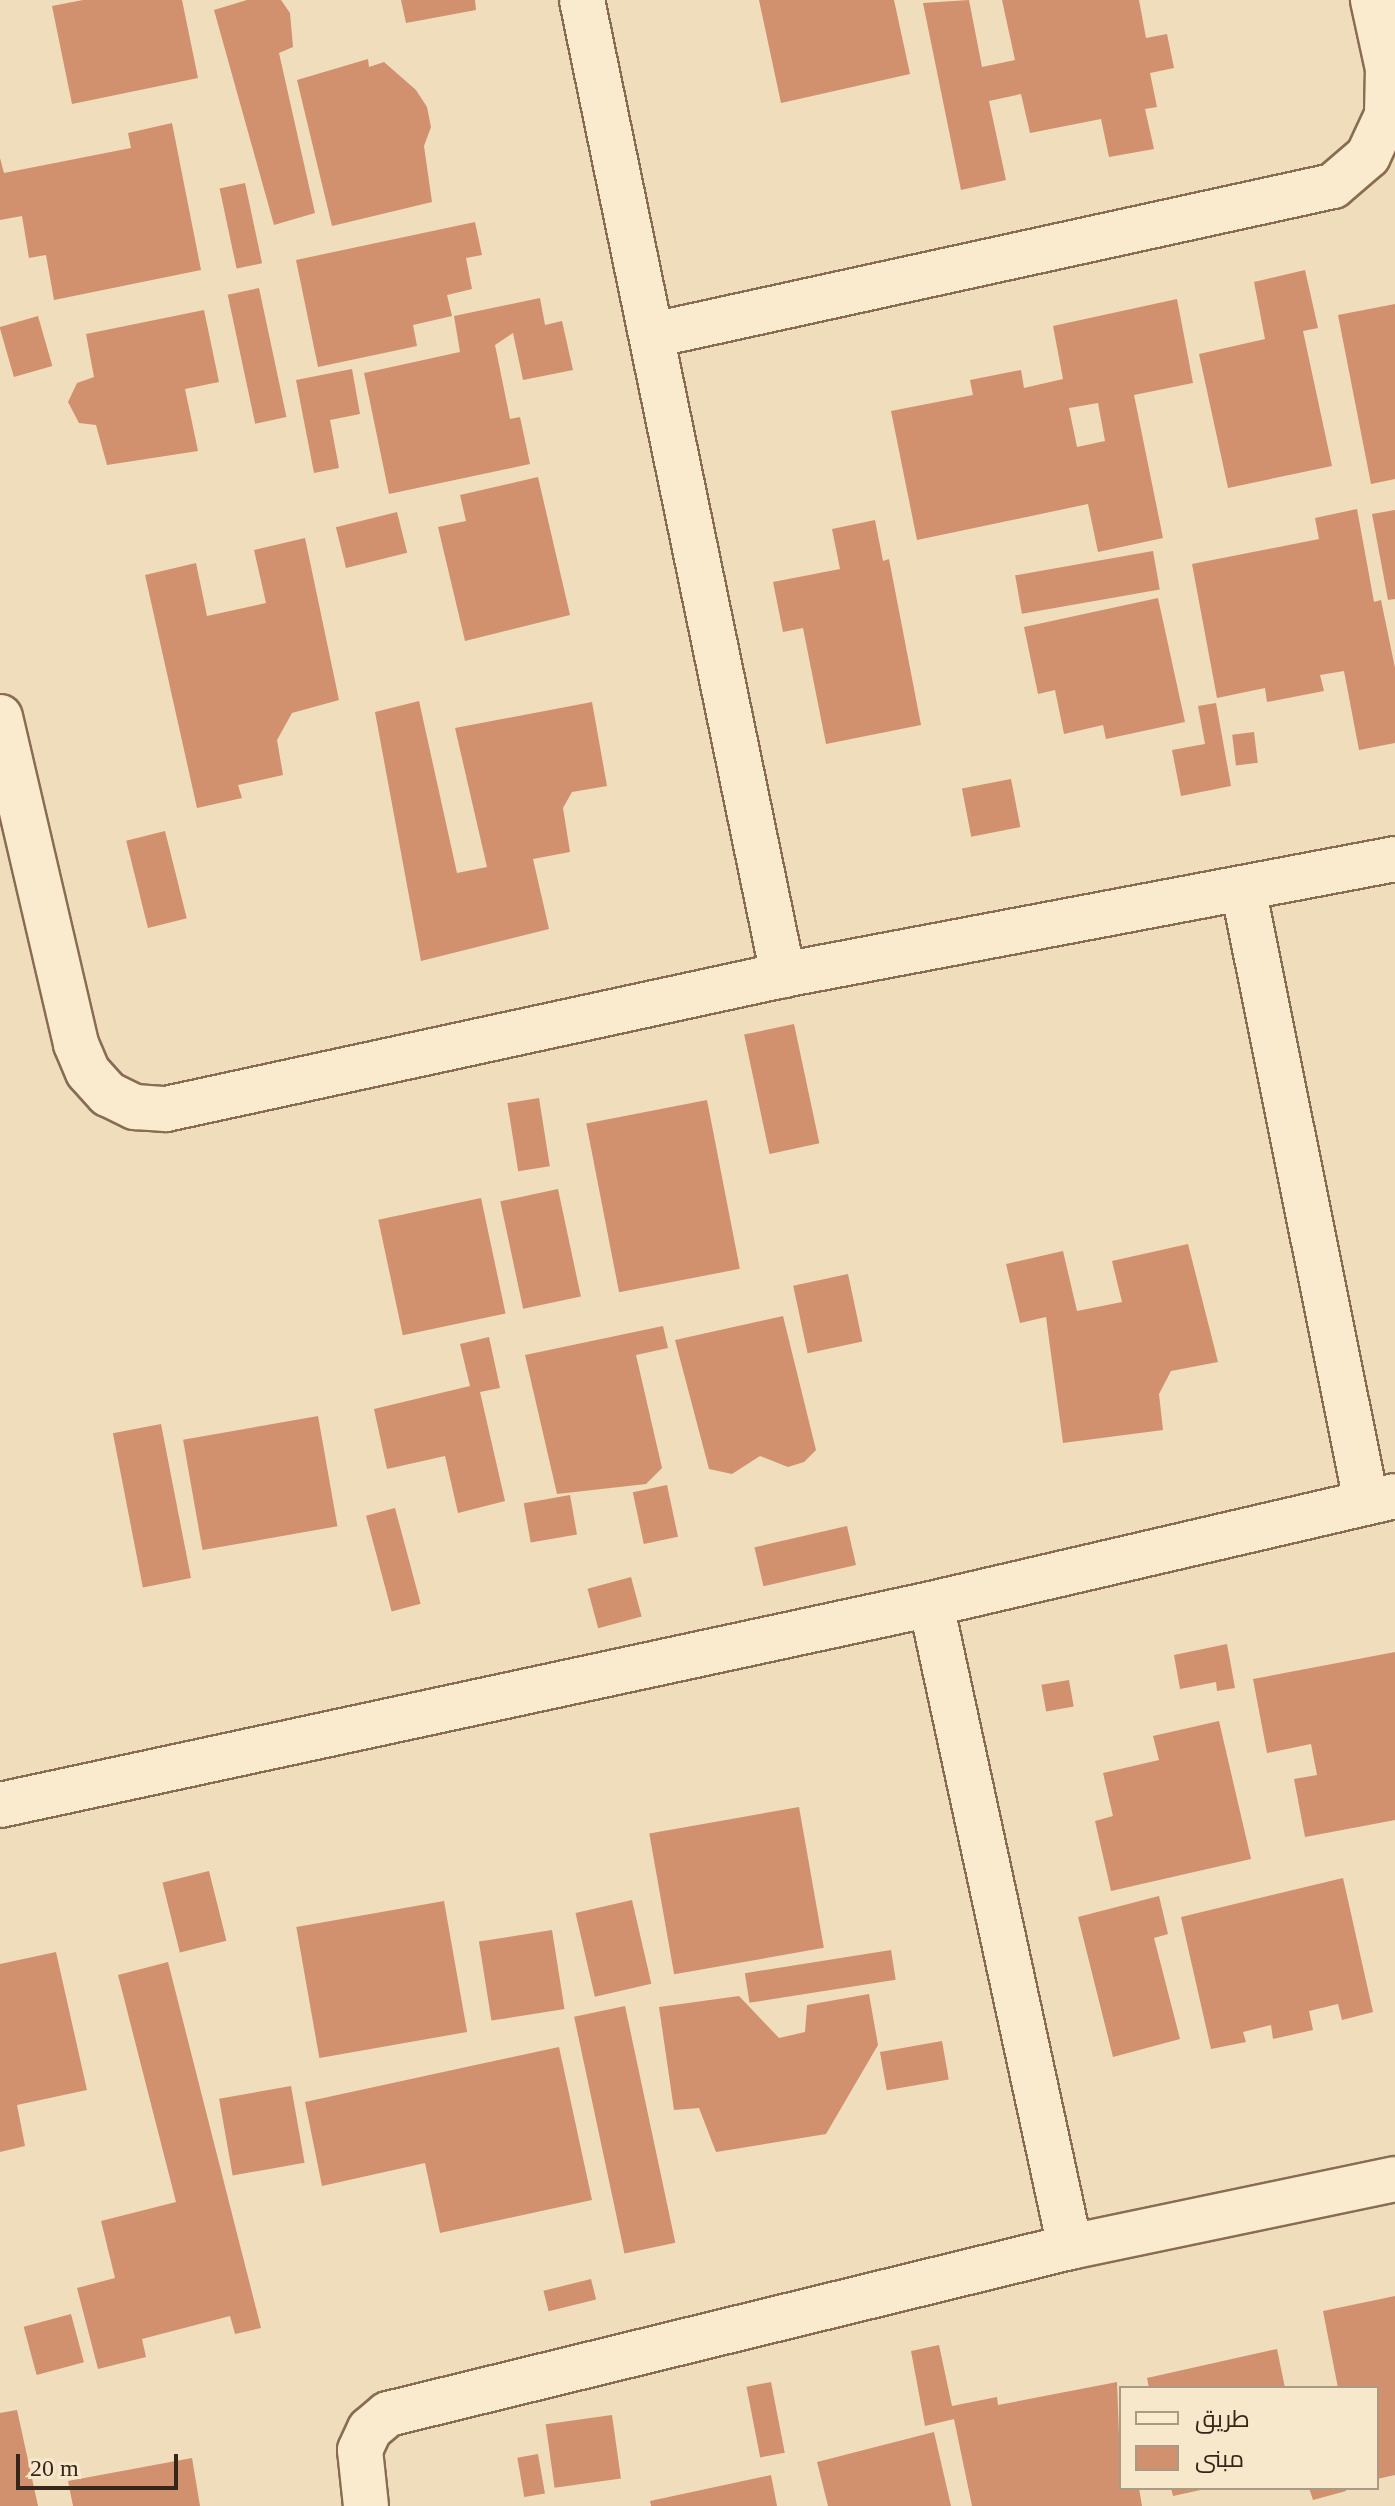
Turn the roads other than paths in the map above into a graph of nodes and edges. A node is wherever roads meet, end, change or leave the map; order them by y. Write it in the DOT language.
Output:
graph roads {
  1 [pos="582,0"];
  2 [pos="1373,0"];
  3 [pos="653,335"];
  4 [pos="0,717"];
  5 [pos="1395,859"];
  6 [pos="1243,888"];
  7 [pos="783,975"];
  8 [pos="1380,1498"];
  9 [pos="931,1604"];
  10 [pos="0,1805"];
  11 [pos="1395,2179"];
  12 [pos="1070,2247"];
  13 [pos="366,2506"];
  1 -- 3 [label="street"];
  2 -- 3 [label="street"];
  3 -- 7 [label="street"];
  4 -- 7 [label="street"];
  5 -- 6 [label="street"];
  6 -- 7 [label="street"];
  6 -- 8 [label="street"];
  8 -- 9 [label="street"];
  9 -- 10 [label="street"];
  9 -- 12 [label="street"];
  11 -- 12 [label="street"];
  12 -- 13 [label="street"];
}
